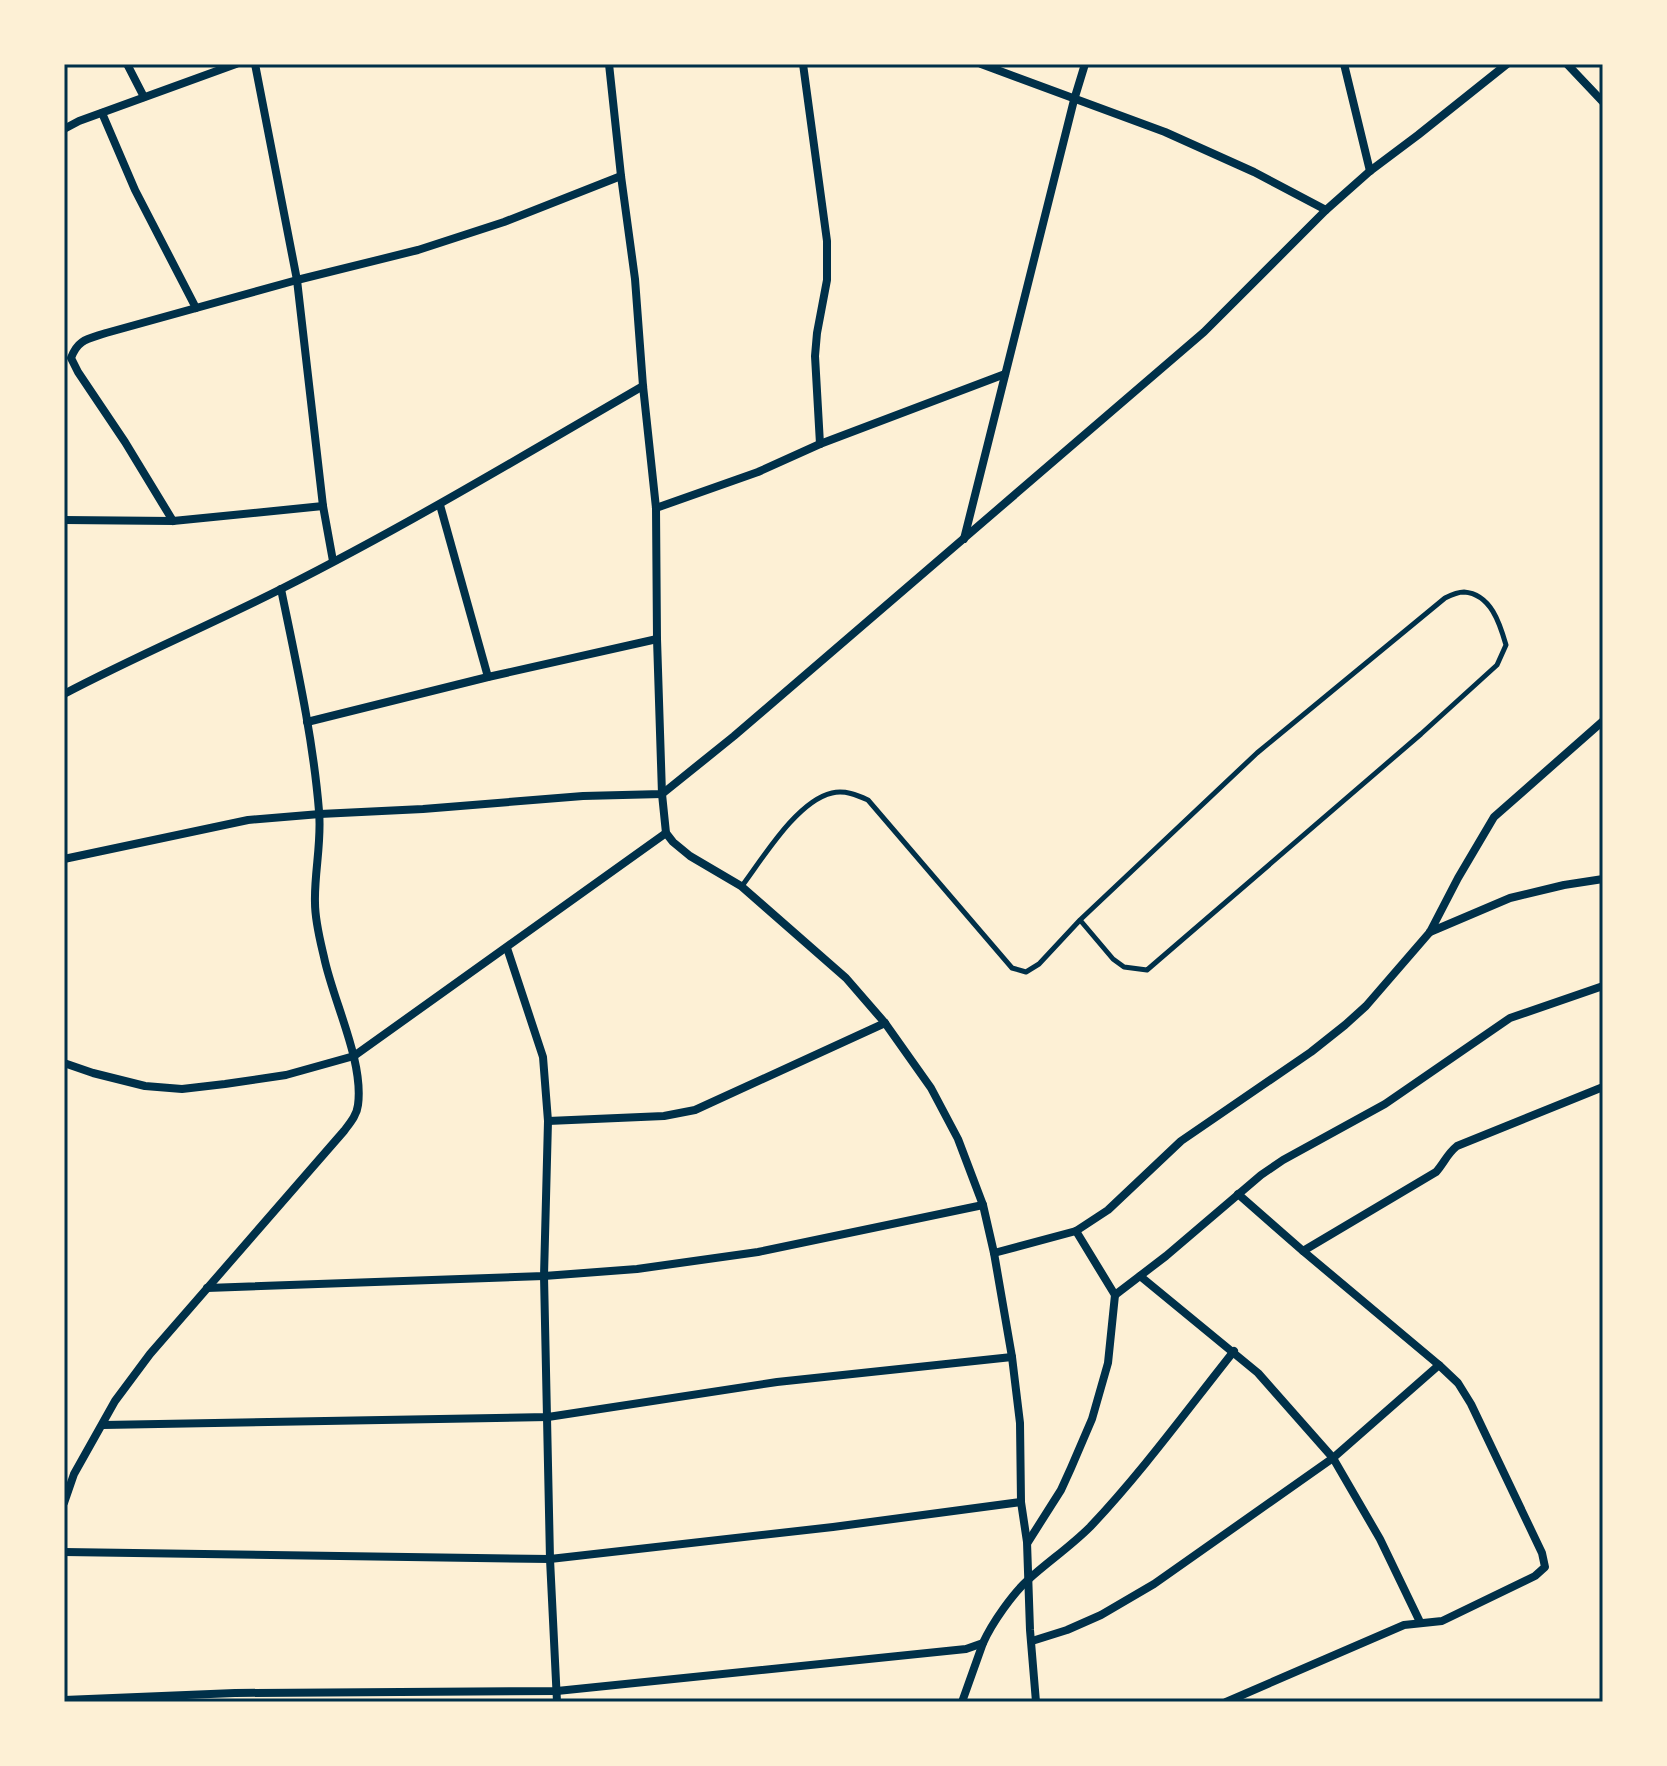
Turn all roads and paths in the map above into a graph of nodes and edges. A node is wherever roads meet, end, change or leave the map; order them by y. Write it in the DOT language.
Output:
graph roads {
  1 [pos="127,64"];
  2 [pos="236,64"];
  3 [pos="255,64"];
  4 [pos="609,64"];
  5 [pos="803,64"];
  6 [pos="981,64"];
  7 [pos="1085,64"];
  8 [pos="1344,64"];
  9 [pos="1507,64"];
  10 [pos="1567,64"];
  11 [pos="144,97"];
  12 [pos="1074,100"];
  13 [pos="1603,102"];
  14 [pos="102,113"];
  15 [pos="64,129"];
  16 [pos="1370,171"];
  17 [pos="621,176"];
  18 [pos="1326,210"];
  19 [pos="297,280"];
  20 [pos="196,308"];
  21 [pos="1005,374"];
  22 [pos="643,386"];
  23 [pos="820,444"];
  24 [pos="440,505"];
  25 [pos="323,506"];
  26 [pos="656,508"];
  27 [pos="64,520"];
  28 [pos="173,521"];
  29 [pos="964,540"];
  30 [pos="333,561"];
  31 [pos="281,589"];
  32 [pos="657,639"];
  33 [pos="488,677"];
  34 [pos="64,694"];
  35 [pos="1603,721"];
  36 [pos="307,722"];
  37 [pos="662,794"];
  38 [pos="320,814"];
  39 [pos="666,833"];
  40 [pos="64,859"];
  41 [pos="1603,879"];
  42 [pos="741,886"];
  43 [pos="1080,920"];
  44 [pos="1430,932"];
  45 [pos="507,948"];
  46 [pos="1603,986"];
  47 [pos="885,1023"];
  48 [pos="354,1056"];
  49 [pos="64,1063"];
  50 [pos="1603,1087"];
  51 [pos="548,1121"];
  52 [pos="1238,1194"];
  53 [pos="983,1205"];
  54 [pos="1076,1231"];
  55 [pos="1303,1251"];
  56 [pos="994,1253"];
  57 [pos="544,1276"];
  58 [pos="1140,1276"];
  59 [pos="207,1288"];
  60 [pos="1115,1295"];
  61 [pos="1234,1351"];
  62 [pos="1012,1357"];
  63 [pos="1439,1365"];
  64 [pos="548,1417"];
  65 [pos="103,1425"];
  66 [pos="1333,1458"];
  67 [pos="1021,1502"];
  68 [pos="64,1503"];
  69 [pos="1027,1542"];
  70 [pos="64,1552"];
  71 [pos="550,1559"];
  72 [pos="1028,1580"];
  73 [pos="1420,1622"];
  74 [pos="1032,1641"];
  75 [pos="983,1643"];
  76 [pos="557,1691"];
  77 [pos="64,1700"];
  78 [pos="557,1702"];
  79 [pos="962,1702"];
  80 [pos="1036,1702"];
  81 [pos="1226,1702"];
  1 -- 11 [label="street"];
  2 -- 11 [label="street"];
  3 -- 19 [label="street"];
  4 -- 17 [label="street"];
  5 -- 23 [label="street"];
  6 -- 12 [label="street"];
  7 -- 12 [label="street"];
  8 -- 16 [label="street"];
  9 -- 16 [label="street"];
  10 -- 13 [label="street"];
  11 -- 14 [label="street"];
  12 -- 18 [label="street"];
  12 -- 21 [label="street"];
  14 -- 15 [label="street"];
  14 -- 20 [label="street"];
  16 -- 18 [label="street"];
  17 -- 19 [label="street"];
  17 -- 22 [label="street"];
  18 -- 29 [label="street"];
  19 -- 20 [label="street"];
  19 -- 25 [label="street"];
  20 -- 28 [label="street"];
  21 -- 23 [label="street"];
  21 -- 29 [label="street"];
  22 -- 24 [label="street"];
  22 -- 26 [label="street"];
  23 -- 26 [label="street"];
  24 -- 30 [label="street"];
  24 -- 33 [label="street"];
  25 -- 28 [label="street"];
  25 -- 30 [label="street"];
  26 -- 32 [label="street"];
  27 -- 28 [label="street"];
  29 -- 37 [label="street"];
  30 -- 31 [label="street"];
  31 -- 34 [label="street"];
  31 -- 36 [label="street"];
  32 -- 33 [label="street"];
  32 -- 37 [label="street"];
  33 -- 36 [label="street"];
  35 -- 44 [label="street"];
  36 -- 38 [label="street"];
  37 -- 38 [label="street"];
  37 -- 39 [label="street"];
  38 -- 40 [label="street"];
  38 -- 48 [label="street"];
  39 -- 42 [label="street"];
  39 -- 45 [label="street"];
  41 -- 44 [label="street"];
  42 -- 43 [label="lane"];
  42 -- 47 [label="street"];
  43 -- 43 [label="lane"];
  44 -- 54 [label="street"];
  45 -- 48 [label="street"];
  45 -- 51 [label="street"];
  46 -- 52 [label="street"];
  47 -- 51 [label="street"];
  47 -- 53 [label="street"];
  48 -- 49 [label="street"];
  48 -- 59 [label="street"];
  50 -- 55 [label="street"];
  51 -- 57 [label="street"];
  52 -- 55 [label="street"];
  52 -- 58 [label="street"];
  53 -- 56 [label="street"];
  53 -- 57 [label="street"];
  54 -- 56 [label="street"];
  54 -- 60 [label="street"];
  55 -- 63 [label="street"];
  56 -- 62 [label="street"];
  57 -- 59 [label="street"];
  57 -- 64 [label="street"];
  58 -- 60 [label="street"];
  58 -- 61 [label="street"];
  59 -- 65 [label="street"];
  60 -- 69 [label="street"];
  61 -- 66 [label="street"];
  61 -- 72 [label="street"];
  62 -- 64 [label="street"];
  62 -- 67 [label="street"];
  63 -- 66 [label="street"];
  63 -- 73 [label="street"];
  64 -- 65 [label="street"];
  64 -- 71 [label="street"];
  65 -- 68 [label="street"];
  66 -- 73 [label="street"];
  66 -- 74 [label="street"];
  67 -- 69 [label="street"];
  67 -- 71 [label="street"];
  69 -- 72 [label="street"];
  70 -- 71 [label="street"];
  71 -- 76 [label="street"];
  72 -- 74 [label="street"];
  72 -- 75 [label="street"];
  73 -- 81 [label="street"];
  74 -- 80 [label="street"];
  75 -- 76 [label="street"];
  75 -- 79 [label="street"];
  76 -- 77 [label="street"];
  76 -- 78 [label="street"];
}
